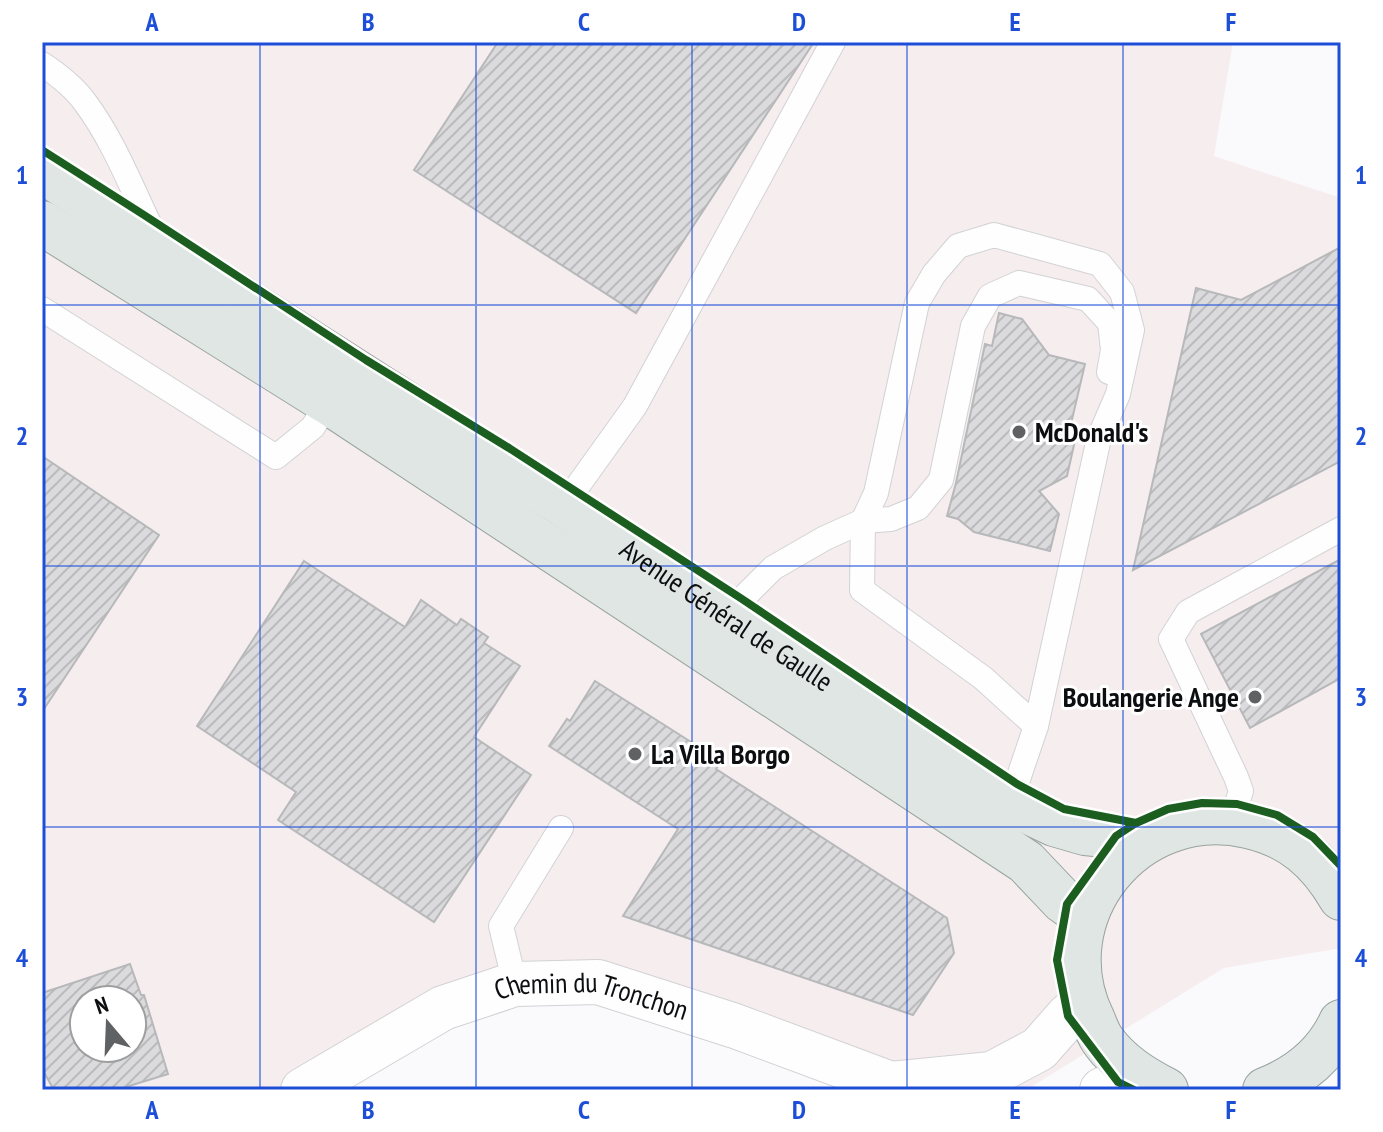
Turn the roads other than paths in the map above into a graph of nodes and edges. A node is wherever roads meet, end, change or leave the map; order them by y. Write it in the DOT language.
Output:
graph roads {
  1 [pos="833,42"];
  2 [pos="42,64"];
  3 [pos="42,171"];
  4 [pos="42,223"];
  5 [pos="158,244"];
  6 [pos="42,309"];
  7 [pos="328,402"];
  8 [pos="1099,438"];
  9 [pos="564,505"];
  10 [pos="863,521"];
  11 [pos="1341,529"];
  12 [pos="728,617"];
  13 [pos="1036,726"];
  14 [pos="1010,803"];
  15 [pos="1231,822"];
  16 [pos="561,828"];
  17 [pos="1140,844"];
  18 [pos="1341,898"];
  19 [pos="1085,917"];
  20 [pos="515,984"];
  21 [pos="1084,1002"];
  22 [pos="1341,1022"];
  23 [pos="1135,1085"];
  24 [pos="896,1087"];
  25 [pos="1293,1087"];
  26 [pos="303,1090"];
  1 -- 9 [label="lane"];
  2 -- 5 [label="lane"];
  3 -- 5 [label="main road, Avenue Général de Gaulle"];
  4 -- 7 [label="main road, Avenue Général de Gaulle"];
  5 -- 9 [label="main road, Avenue Général de Gaulle"];
  6 -- 7 [label="lane"];
  7 -- 19 [label="main road, Avenue Général de Gaulle"];
  8 -- 10 [label="lane"];
  8 -- 10 [label="lane"];
  8 -- 13 [label="lane"];
  9 -- 12 [label="main road, Avenue Général de Gaulle"];
  10 -- 12 [label="lane"];
  10 -- 13 [label="lane"];
  11 -- 15 [label="lane"];
  12 -- 14 [label="main road, Avenue Général de Gaulle"];
  13 -- 14 [label="lane"];
  14 -- 17 [label="main road, Avenue Général de Gaulle"];
  15 -- 17 [label="main road"];
  15 -- 18 [label="main road"];
  16 -- 20 [label="lane"];
  17 -- 19 [label="main road"];
  19 -- 21 [label="main road"];
  20 -- 24 [label="street, Chemin du Tronchon"];
  20 -- 26 [label="street, Chemin du Tronchon"];
  21 -- 23 [label="main road"];
  21 -- 24 [label="street, Chemin du Tronchon"];
  22 -- 25 [label="main road"];
}
